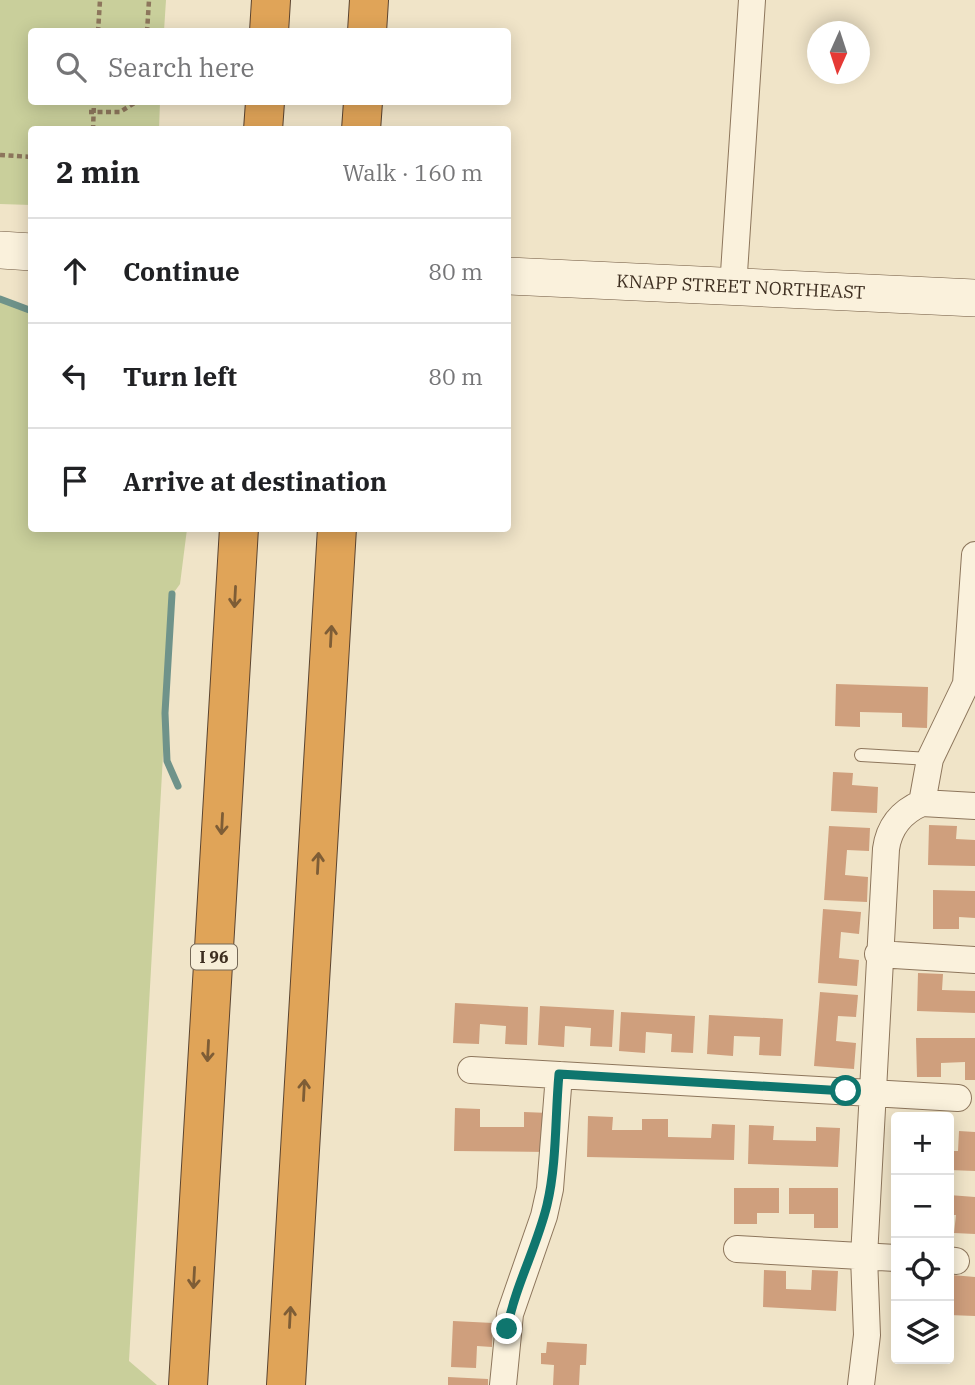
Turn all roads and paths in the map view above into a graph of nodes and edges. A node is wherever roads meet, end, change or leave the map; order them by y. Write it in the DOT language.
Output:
graph roads {
  1 [pos="100,0"];
  2 [pos="149,0"];
  3 [pos="271,0"];
  4 [pos="369,0"];
  5 [pos="752,0"];
  6 [pos="98,28"];
  7 [pos="147,28"];
  8 [pos="269,28"];
  9 [pos="367,28"];
  10 [pos="93,105"];
  11 [pos="131,105"];
  12 [pos="265,105"];
  13 [pos="363,105"];
  14 [pos="92,112"];
  15 [pos="93,126"];
  16 [pos="263,126"];
  17 [pos="361,126"];
  18 [pos="0,155"];
  19 [pos="28,157"];
  20 [pos="0,250"];
  21 [pos="28,252"];
  22 [pos="511,276"];
  23 [pos="733,288"];
  24 [pos="975,298"];
  25 [pos="239,532"];
  26 [pos="338,532"];
  27 [pos="975,555"];
  28 [pos="861,755"];
  29 [pos="930,760"];
  30 [pos="922,803"];
  31 [pos="975,806"];
  32 [pos="878,954"];
  33 [pos="975,960"];
  34 [pos="471,1070"];
  35 [pos="559,1074"];
  36 [pos="872,1093"];
  37 [pos="958,1098"];
  38 [pos="737,1249"];
  39 [pos="864,1257"];
  40 [pos="891,1258"];
  41 [pos="188,1385"];
  42 [pos="286,1385"];
  43 [pos="503,1385"];
  44 [pos="861,1385"];
  1 -- 6 [label="path"];
  2 -- 7 [label="path"];
  3 -- 8 [label="highway"];
  4 -- 9 [label="highway"];
  5 -- 23 [label="street"];
  10 -- 14 [label="path"];
  11 -- 14 [label="path"];
  12 -- 16 [label="highway"];
  13 -- 17 [label="highway"];
  14 -- 15 [label="path"];
  18 -- 19 [label="path"];
  20 -- 21 [label="main road"];
  22 -- 23 [label="main road, KNAPP STREET NORTHEAST"];
  23 -- 24 [label="main road, KNAPP STREET NORTHEAST"];
  25 -- 41 [label="highway, I 96, one-way"];
  42 -- 26 [label="highway, one-way"];
  27 -- 29 [label="street"];
  28 -- 29 [label="lane"];
  29 -- 30 [label="street"];
  30 -- 31 [label="street"];
  30 -- 32 [label="street"];
  32 -- 33 [label="street"];
  32 -- 36 [label="street"];
  34 -- 35 [label="street"];
  35 -- 36 [label="street"];
  35 -- 43 [label="street"];
  36 -- 37 [label="street"];
  36 -- 39 [label="street"];
  38 -- 39 [label="street"];
  39 -- 40 [label="street"];
  39 -- 44 [label="street"];
}
